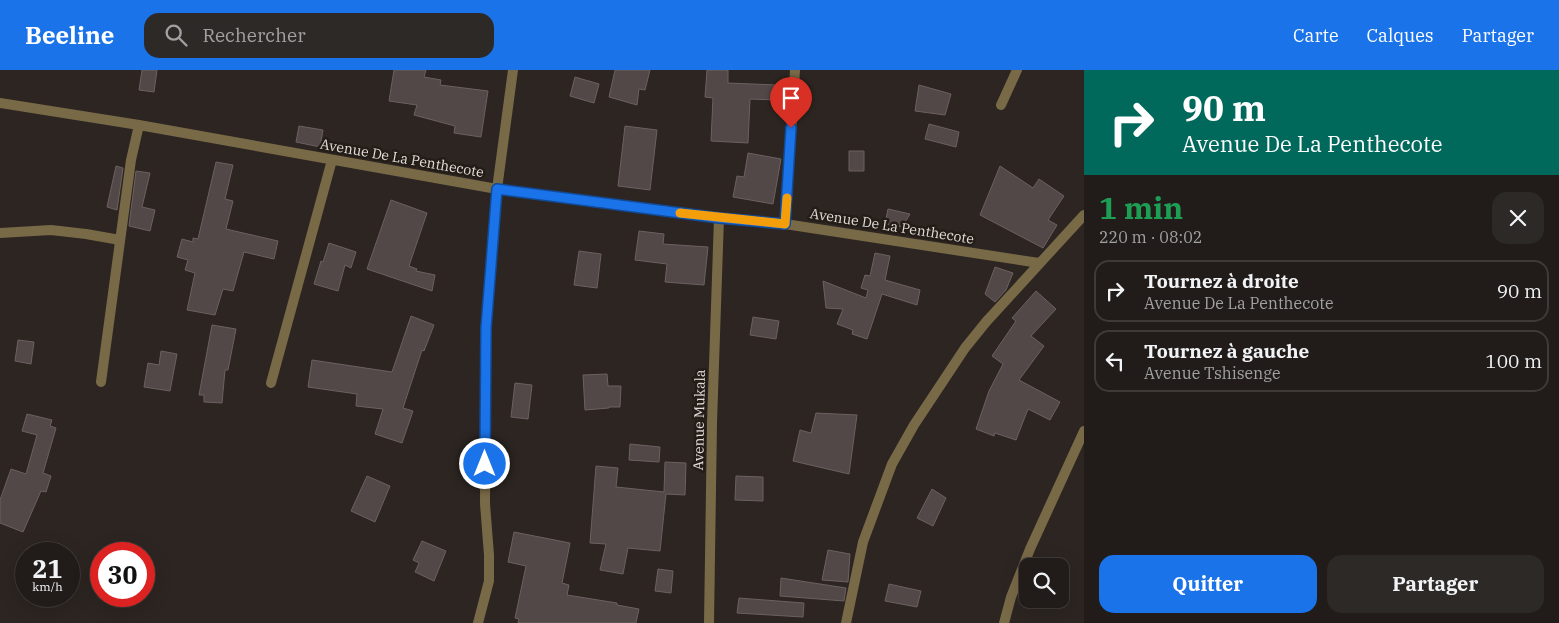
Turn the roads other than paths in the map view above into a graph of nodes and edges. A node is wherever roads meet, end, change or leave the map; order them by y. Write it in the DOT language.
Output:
graph roads {
  1 [pos="514,70"];
  2 [pos="795,70"];
  3 [pos="1017,70"];
  4 [pos="0,103"];
  5 [pos="1001,105"];
  6 [pos="139,125"];
  7 [pos="332,160"];
  8 [pos="497,189"];
  9 [pos="1084,215"];
  10 [pos="719,218"];
  11 [pos="785,224"];
  12 [pos="0,234"];
  13 [pos="120,240"];
  14 [pos="1038,263"];
  15 [pos="101,382"];
  16 [pos="271,383"];
  17 [pos="1084,431"];
  18 [pos="478,623"];
  19 [pos="709,623"];
  20 [pos="846,623"];
  21 [pos="1004,623"];
  1 -- 8 [label="street"];
  2 -- 11 [label="street"];
  3 -- 5 [label="street"];
  4 -- 6 [label="street, Avenue De La Penthecote"];
  6 -- 7 [label="street, Avenue De La Penthecote"];
  6 -- 13 [label="street"];
  7 -- 8 [label="street, Avenue De La Penthecote"];
  7 -- 16 [label="street"];
  8 -- 10 [label="street, Avenue De La Penthecote"];
  8 -- 18 [label="street"];
  9 -- 14 [label="street"];
  10 -- 11 [label="street, Avenue De La Penthecote"];
  10 -- 19 [label="street, Avenue Mukala"];
  11 -- 14 [label="street, Avenue De La Penthecote"];
  12 -- 13 [label="street"];
  13 -- 15 [label="street"];
  14 -- 20 [label="street"];
  17 -- 21 [label="street"];
}
